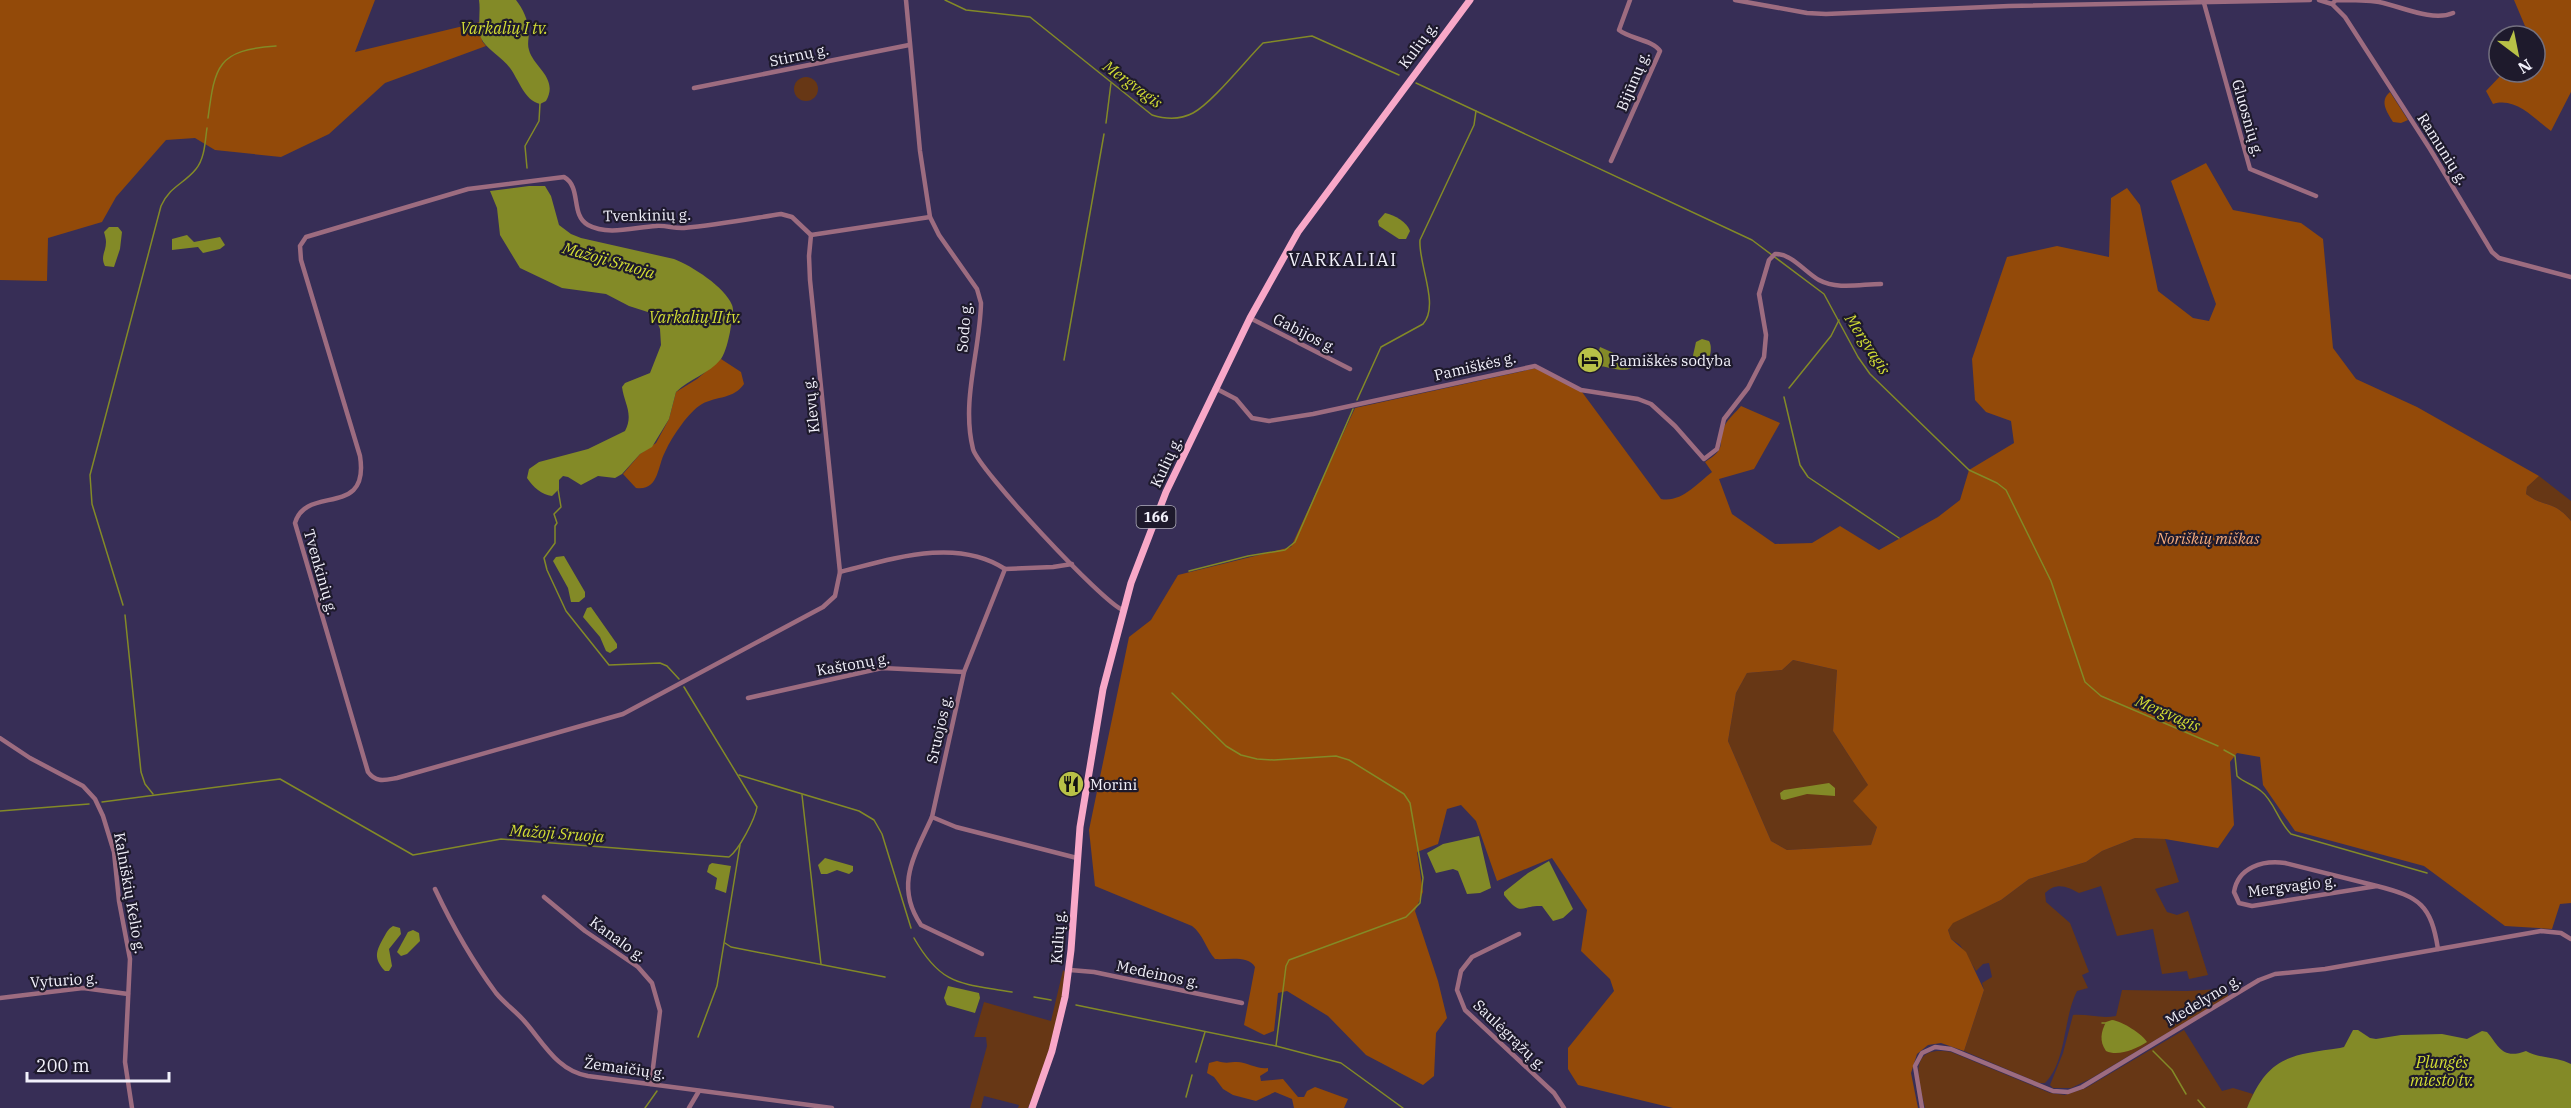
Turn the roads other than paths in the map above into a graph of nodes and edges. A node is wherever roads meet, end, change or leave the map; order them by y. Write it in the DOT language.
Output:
graph roads {
  1 [pos="906,0"];
  2 [pos="1470,0"];
  3 [pos="1629,0"];
  4 [pos="1736,0"];
  5 [pos="2310,0"];
  6 [pos="2319,0"];
  7 [pos="2271,1"];
  8 [pos="2204,3"];
  9 [pos="2332,4"];
  10 [pos="2453,13"];
  11 [pos="909,45"];
  12 [pos="694,88"];
  13 [pos="1611,161"];
  14 [pos="2316,196"];
  15 [pos="930,217"];
  16 [pos="811,235"];
  17 [pos="2571,277"];
  18 [pos="1881,284"];
  19 [pos="1250,318"];
  20 [pos="1350,369"];
  21 [pos="1215,388"];
  22 [pos="1072,564"];
  23 [pos="1005,569"];
  24 [pos="840,572"];
  25 [pos="1123,610"];
  26 [pos="964,672"];
  27 [pos="748,698"];
  28 [pos="0,738"];
  29 [pos="932,817"];
  30 [pos="1077,858"];
  31 [pos="2377,886"];
  32 [pos="435,890"];
  33 [pos="544,897"];
  34 [pos="1519,934"];
  35 [pos="2571,939"];
  36 [pos="2438,949"];
  37 [pos="982,954"];
  38 [pos="1070,970"];
  39 [pos="128,994"];
  40 [pos="0,998"];
  41 [pos="1242,1003"];
  42 [pos="651,1084"];
  43 [pos="699,1091"];
  44 [pos="132,1108"];
  45 [pos="689,1108"];
  46 [pos="832,1108"];
  47 [pos="1032,1108"];
  48 [pos="1564,1108"];
  49 [pos="1922,1108"];
  1 -- 11 [label="street, Sodo g."];
  2 -- 19 [label="main road, Kulių g. / 166"];
  3 -- 13 [label="street, Bijūnų g."];
  4 -- 8 [label="street"];
  5 -- 7 [label="street"];
  6 -- 9 [label="street"];
  7 -- 8 [label="street"];
  8 -- 14 [label="street, Gluosnių g."];
  9 -- 10 [label="street"];
  9 -- 17 [label="street, Ramunių g."];
  11 -- 12 [label="street, Stirnų g."];
  11 -- 15 [label="street, Sodo g."];
  15 -- 16 [label="street"];
  15 -- 22 [label="street, Sodo g."];
  16 -- 24 [label="street, Klevų g."];
  16 -- 24 [label="street, Tvenkinių g."];
  18 -- 21 [label="street, Pamiškės g."];
  19 -- 20 [label="street, Gabijos g."];
  19 -- 21 [label="main road, Kulių g. / 166"];
  21 -- 25 [label="main road, Kulių g. / 166"];
  22 -- 23 [label="street"];
  22 -- 25 [label="street, Sodo g."];
  23 -- 24 [label="street"];
  23 -- 26 [label="street, Sruojos g."];
  25 -- 30 [label="main road, Kulių g. / 166"];
  26 -- 27 [label="street, Kaštonų g."];
  26 -- 29 [label="street, Sruojos g."];
  28 -- 39 [label="street, Kalniškių Kelio g."];
  29 -- 30 [label="street"];
  29 -- 37 [label="street, Sruojos g."];
  30 -- 38 [label="main road, Kulių g. / 166"];
  31 -- 31 [label="street, Mergvagio g."];
  31 -- 36 [label="street, Mergvagio g."];
  32 -- 42 [label="street, Žemaičių g."];
  33 -- 42 [label="street, Kanalo g."];
  34 -- 48 [label="street, Saulėgrąžų g."];
  35 -- 36 [label="street, Medelyno g."];
  36 -- 49 [label="street, Medelyno g."];
  38 -- 41 [label="street, Medeinos g."];
  38 -- 47 [label="main road, Kulių g. / 166"];
  39 -- 40 [label="street, Vyturio g."];
  39 -- 44 [label="street, Kalniškių Kelio g."];
  42 -- 43 [label="street, Žemaičių g."];
  43 -- 45 [label="street"];
  43 -- 46 [label="street, Žemaičių g."];
}
